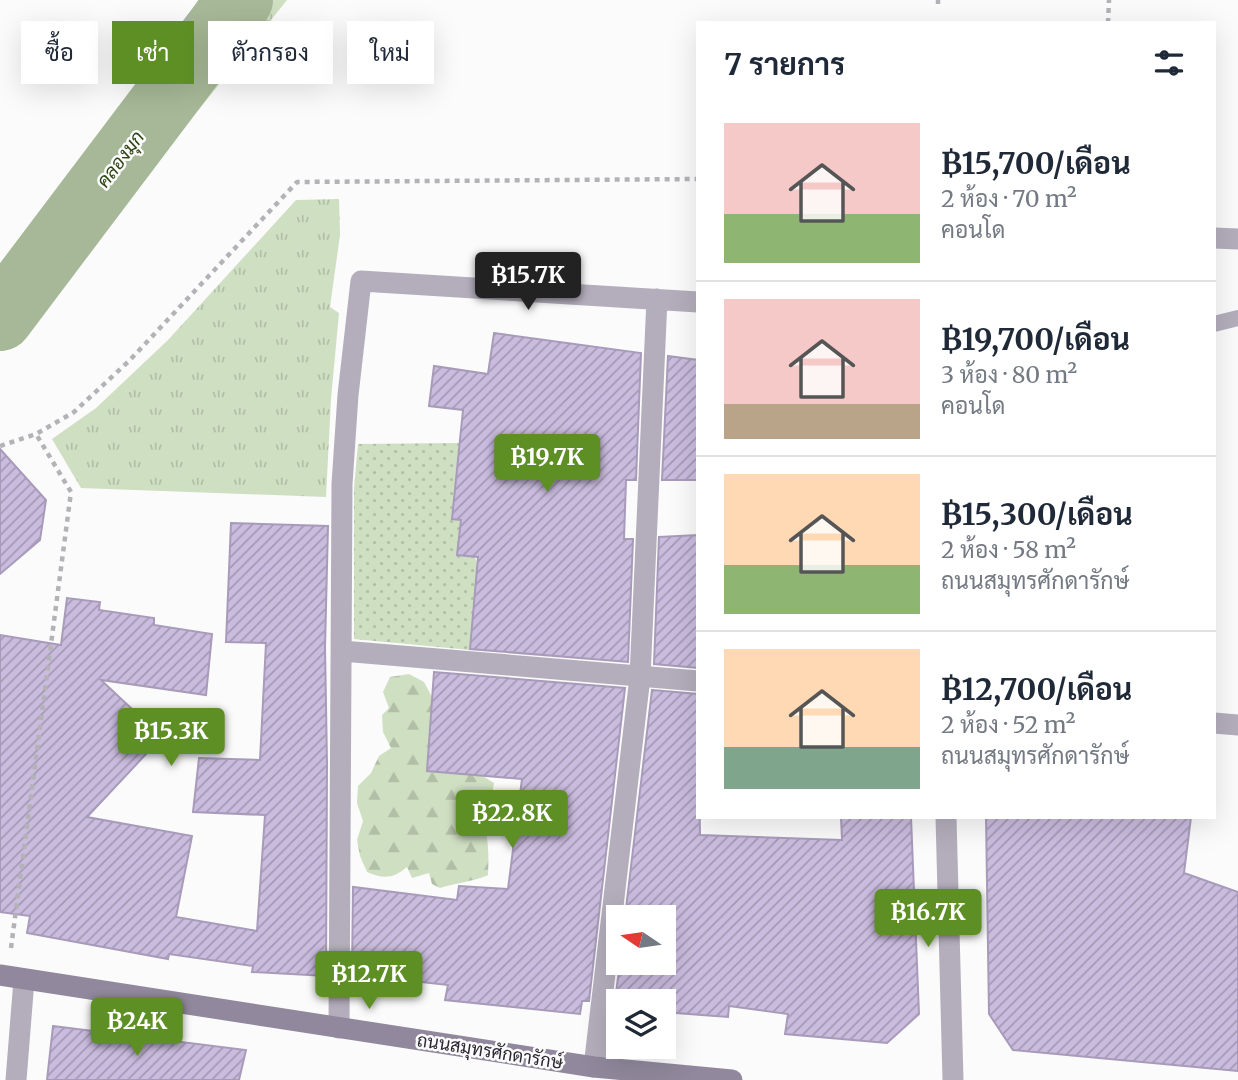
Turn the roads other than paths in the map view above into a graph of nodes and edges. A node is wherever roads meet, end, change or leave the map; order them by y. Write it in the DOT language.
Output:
graph roads {
  1 [pos="1216,238"];
  2 [pos="1238,239"];
  3 [pos="657,299"];
  4 [pos="696,302"];
  5 [pos="1238,318"];
  6 [pos="1216,324"];
  7 [pos="342,651"];
  8 [pos="640,677"];
  9 [pos="696,681"];
  10 [pos="1216,723"];
  11 [pos="1238,725"];
  12 [pos="946,819"];
  13 [pos="10,977"];
  14 [pos="340,1028"];
  15 [pos="594,1067"];
  16 [pos="16,1080"];
  17 [pos="732,1080"];
  18 [pos="953,1080"];
  1 -- 2 [label="street"];
  3 -- 4 [label="street"];
  3 -- 7 [label="street"];
  3 -- 8 [label="street"];
  5 -- 6 [label="lane"];
  7 -- 8 [label="street"];
  7 -- 14 [label="street"];
  8 -- 9 [label="street"];
  8 -- 15 [label="street"];
  10 -- 11 [label="street"];
  12 -- 18 [label="street"];
  13 -- 14 [label="street, ถนนสมุทรศักดารักษ์"];
  13 -- 16 [label="street"];
  14 -- 15 [label="street, ถนนสมุทรศักดารักษ์"];
  15 -- 17 [label="street, ถนนสมุทรศักดารักษ์"];
}
